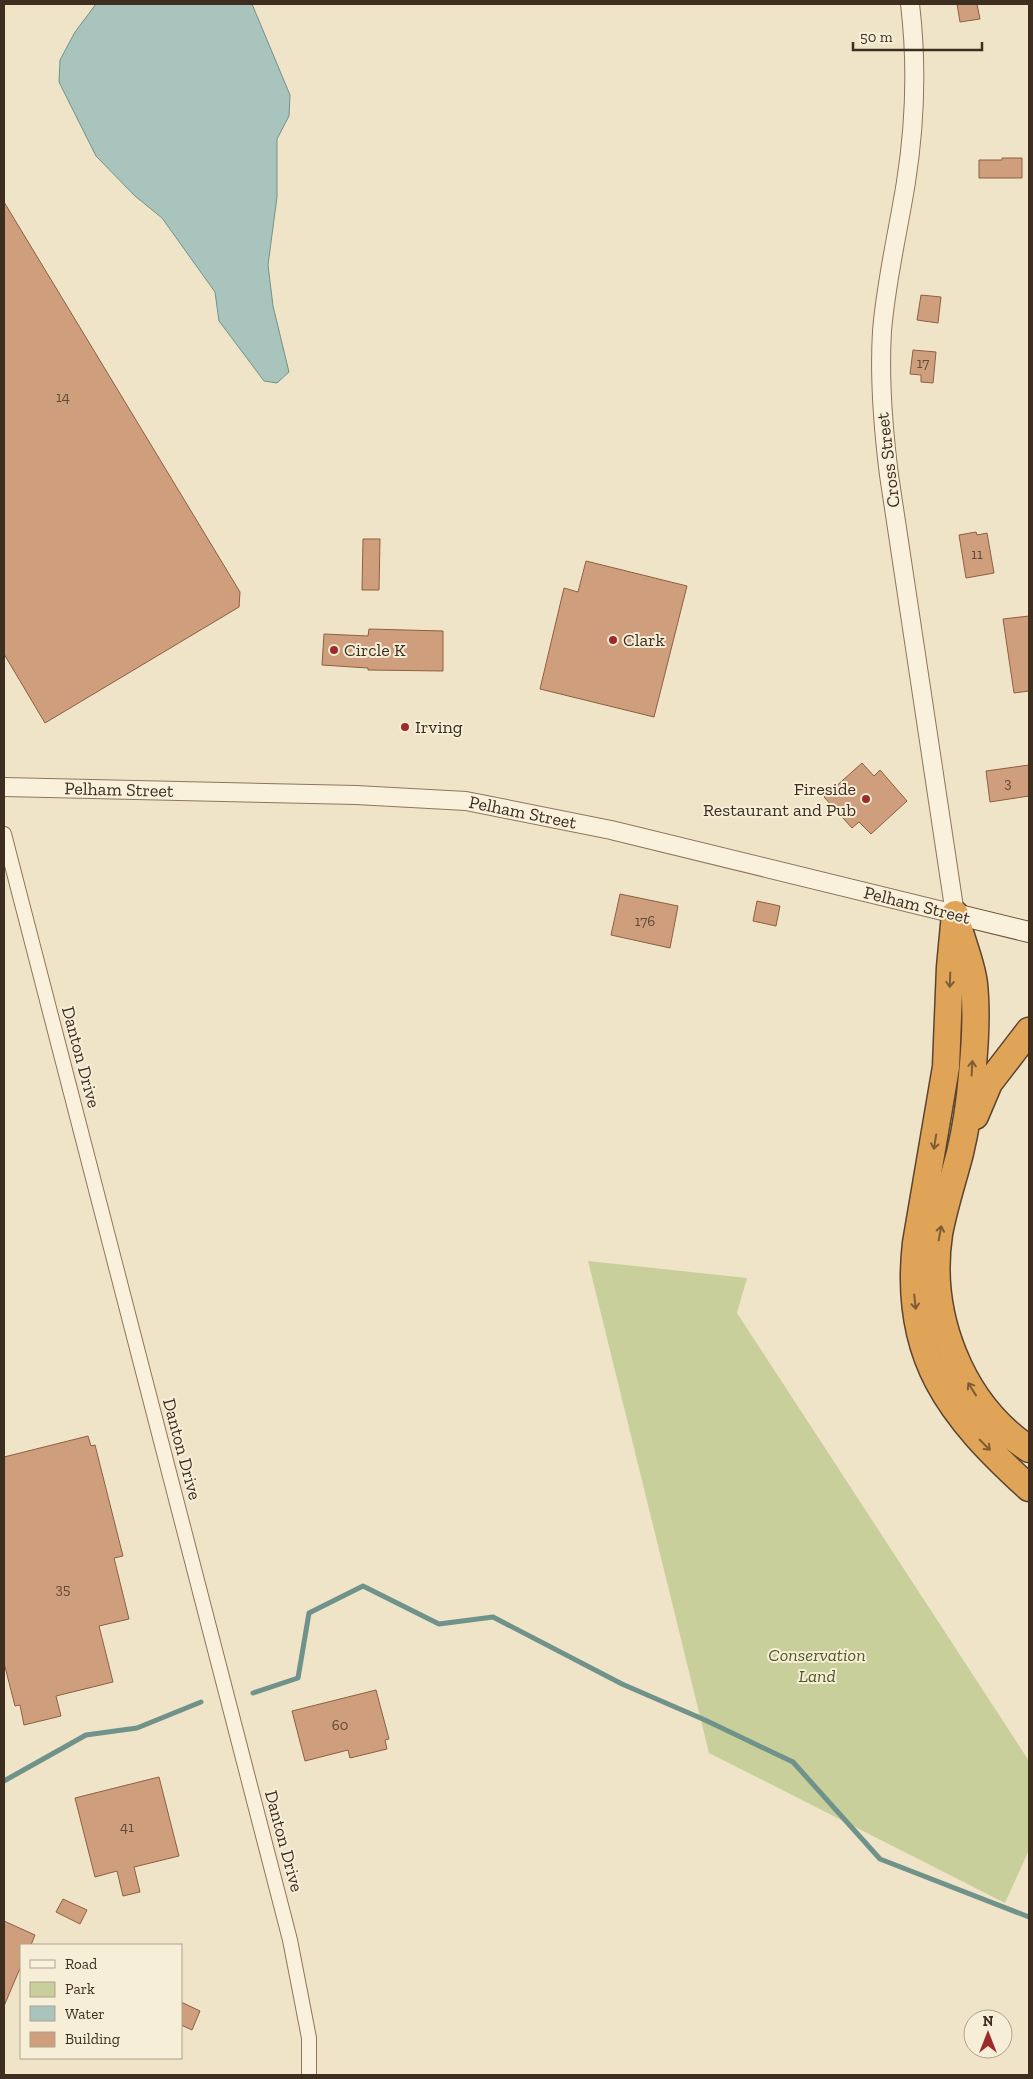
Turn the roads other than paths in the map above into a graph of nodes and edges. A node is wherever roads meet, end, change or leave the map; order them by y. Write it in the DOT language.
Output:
graph roads {
  1 [pos="910,4"];
  2 [pos="4,787"];
  3 [pos="4,834"];
  4 [pos="955,914"];
  5 [pos="1029,932"];
  6 [pos="1029,1031"];
  7 [pos="960,1151"];
  8 [pos="1029,1449"];
  9 [pos="1029,1488"];
  10 [pos="310,2075"];
  1 -- 4 [label="street, Cross Street"];
  2 -- 4 [label="street, Pelham Street"];
  3 -- 10 [label="street, Danton Drive"];
  4 -- 5 [label="main road, Pelham Street"];
  7 -- 4 [label="highway, one-way"];
  4 -- 9 [label="highway, one-way"];
  6 -- 7 [label="highway"];
  8 -- 7 [label="highway, one-way"];
}
